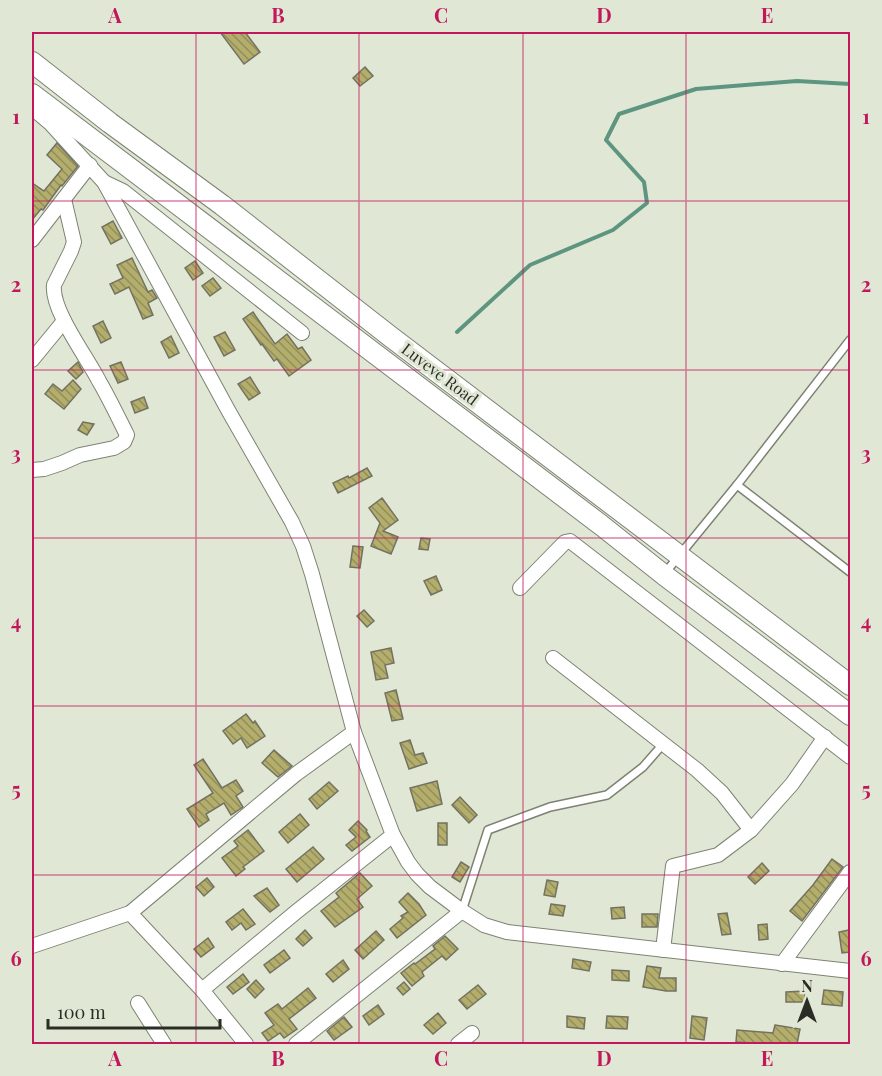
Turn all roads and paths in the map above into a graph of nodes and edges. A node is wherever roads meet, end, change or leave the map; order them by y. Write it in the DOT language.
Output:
graph roads {
  1 [pos="32,62"];
  2 [pos="32,94"];
  3 [pos="32,108"];
  4 [pos="90,165"];
  5 [pos="104,182"];
  6 [pos="64,199"];
  7 [pos="32,240"];
  8 [pos="64,321"];
  9 [pos="302,333"];
  10 [pos="850,340"];
  11 [pos="32,360"];
  12 [pos="32,470"];
  13 [pos="737,485"];
  14 [pos="679,556"];
  15 [pos="850,572"];
  16 [pos="664,575"];
  17 [pos="520,588"];
  18 [pos="553,658"];
  19 [pos="850,685"];
  20 [pos="850,715"];
  21 [pos="354,732"];
  22 [pos="825,737"];
  23 [pos="664,743"];
  24 [pos="850,757"];
  25 [pos="751,830"];
  26 [pos="393,835"];
  27 [pos="850,872"];
  28 [pos="462,911"];
  29 [pos="130,913"];
  30 [pos="32,946"];
  31 [pos="663,950"];
  32 [pos="782,964"];
  33 [pos="850,971"];
  34 [pos="202,990"];
  35 [pos="138,1003"];
  36 [pos="472,1033"];
  37 [pos="164,1044"];
  38 [pos="246,1044"];
  39 [pos="296,1044"];
  40 [pos="458,1044"];
  1 -- 14 [label="street, Luveve Road"];
  2 -- 16 [label="street, Luveve Road"];
  3 -- 4 [label="street"];
  4 -- 5 [label="street"];
  4 -- 6 [label="street"];
  5 -- 9 [label="street"];
  5 -- 21 [label="street"];
  6 -- 7 [label="street"];
  6 -- 8 [label="street"];
  8 -- 11 [label="street"];
  8 -- 12 [label="street"];
  10 -- 13 [label="lane"];
  13 -- 14 [label="lane"];
  13 -- 15 [label="lane"];
  14 -- 16 [label="lane"];
  14 -- 19 [label="street, Luveve Road"];
  16 -- 20 [label="street, Luveve Road"];
  17 -- 22 [label="street"];
  18 -- 23 [label="street"];
  21 -- 26 [label="street"];
  21 -- 29 [label="street"];
  22 -- 24 [label="street"];
  22 -- 25 [label="street"];
  23 -- 25 [label="street"];
  23 -- 28 [label="lane"];
  25 -- 31 [label="street"];
  26 -- 28 [label="street"];
  26 -- 34 [label="street"];
  27 -- 32 [label="street"];
  28 -- 31 [label="street"];
  28 -- 39 [label="street"];
  29 -- 30 [label="street"];
  29 -- 34 [label="street"];
  31 -- 32 [label="street"];
  32 -- 33 [label="street"];
  34 -- 38 [label="street"];
  35 -- 37 [label="street"];
  36 -- 40 [label="street"];
}
